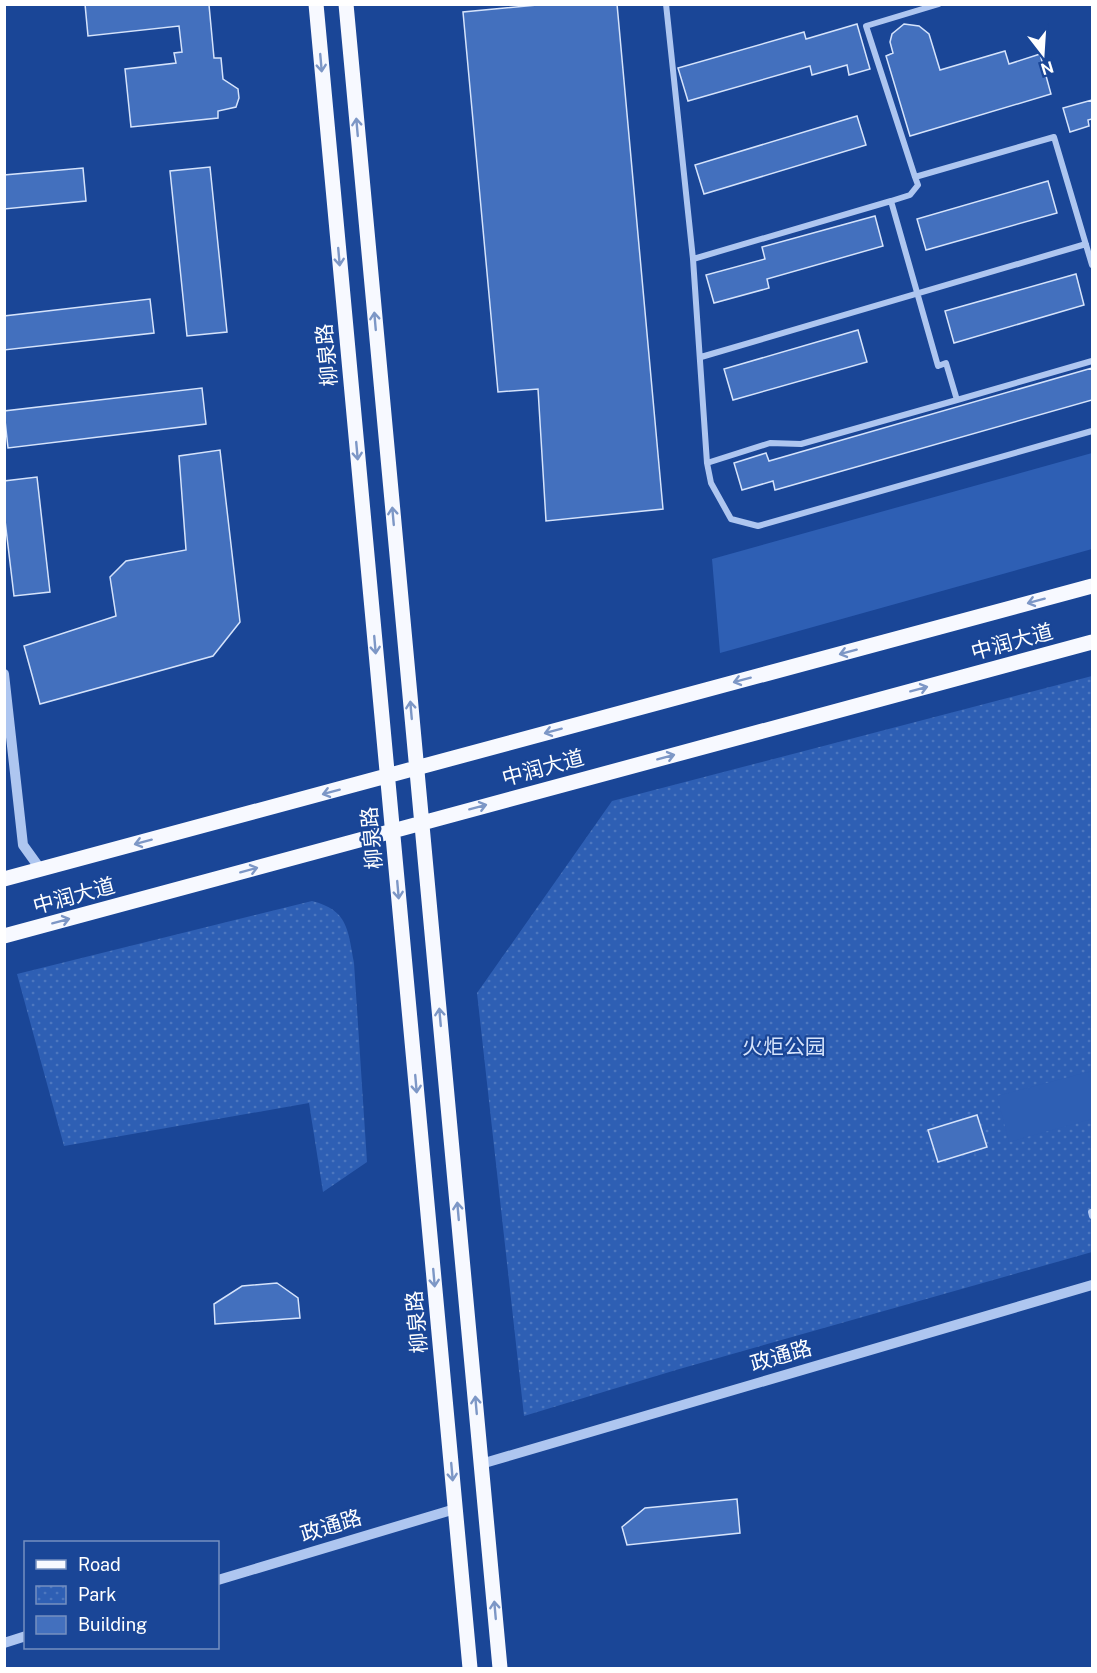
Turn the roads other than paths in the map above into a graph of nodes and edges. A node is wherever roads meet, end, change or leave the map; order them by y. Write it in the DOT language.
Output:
graph roads {
  1 [pos="316,4"];
  2 [pos="346,4"];
  3 [pos="666,4"];
  4 [pos="939,4"];
  5 [pos="929,6"];
  6 [pos="915,177"];
  7 [pos="891,201"];
  8 [pos="1086,244"];
  9 [pos="693,259"];
  10 [pos="1092,265"];
  11 [pos="917,292"];
  12 [pos="701,357"];
  13 [pos="1092,361"];
  14 [pos="957,400"];
  15 [pos="1092,431"];
  16 [pos="707,463"];
  17 [pos="1092,586"];
  18 [pos="1092,642"];
  19 [pos="4,674"];
  20 [pos="417,768"];
  21 [pos="387,776"];
  22 [pos="422,823"];
  23 [pos="393,831"];
  24 [pos="40,870"];
  25 [pos="4,879"];
  26 [pos="4,936"];
  27 [pos="1092,1285"];
  28 [pos="481,1464"];
  29 [pos="455,1509"];
  30 [pos="219,1580"];
  31 [pos="24,1637"];
  32 [pos="4,1643"];
  33 [pos="470,1668"];
  34 [pos="500,1668"];
  1 -- 21 [label="main road, 柳泉路, one-way"];
  20 -- 2 [label="main road, one-way"];
  3 -- 9 [label="street"];
  4 -- 5 [label="street"];
  5 -- 6 [label="street"];
  6 -- 7 [label="street"];
  6 -- 8 [label="street"];
  7 -- 9 [label="street"];
  7 -- 11 [label="street"];
  8 -- 10 [label="street"];
  8 -- 11 [label="street"];
  9 -- 12 [label="street"];
  11 -- 12 [label="street"];
  11 -- 14 [label="street"];
  12 -- 16 [label="street"];
  13 -- 14 [label="street"];
  14 -- 16 [label="street"];
  15 -- 16 [label="street"];
  17 -- 20 [label="main road, 中润大道, one-way"];
  22 -- 18 [label="main road, 中润大道, one-way"];
  19 -- 24 [label="street"];
  20 -- 21 [label="main road, 中润大道"];
  20 -- 22 [label="main road"];
  21 -- 23 [label="main road, 柳泉路"];
  21 -- 24 [label="main road, 中润大道, one-way"];
  22 -- 23 [label="main road, 中润大道"];
  28 -- 22 [label="main road, one-way"];
  26 -- 23 [label="main road, 中润大道, one-way"];
  23 -- 29 [label="main road, 柳泉路, one-way"];
  24 -- 25 [label="main road, 中润大道"];
  27 -- 28 [label="street, 政通路"];
  34 -- 28 [label="main road, one-way"];
  29 -- 30 [label="street, 政通路"];
  29 -- 33 [label="main road, 柳泉路"];
  31 -- 32 [label="street"];
}
